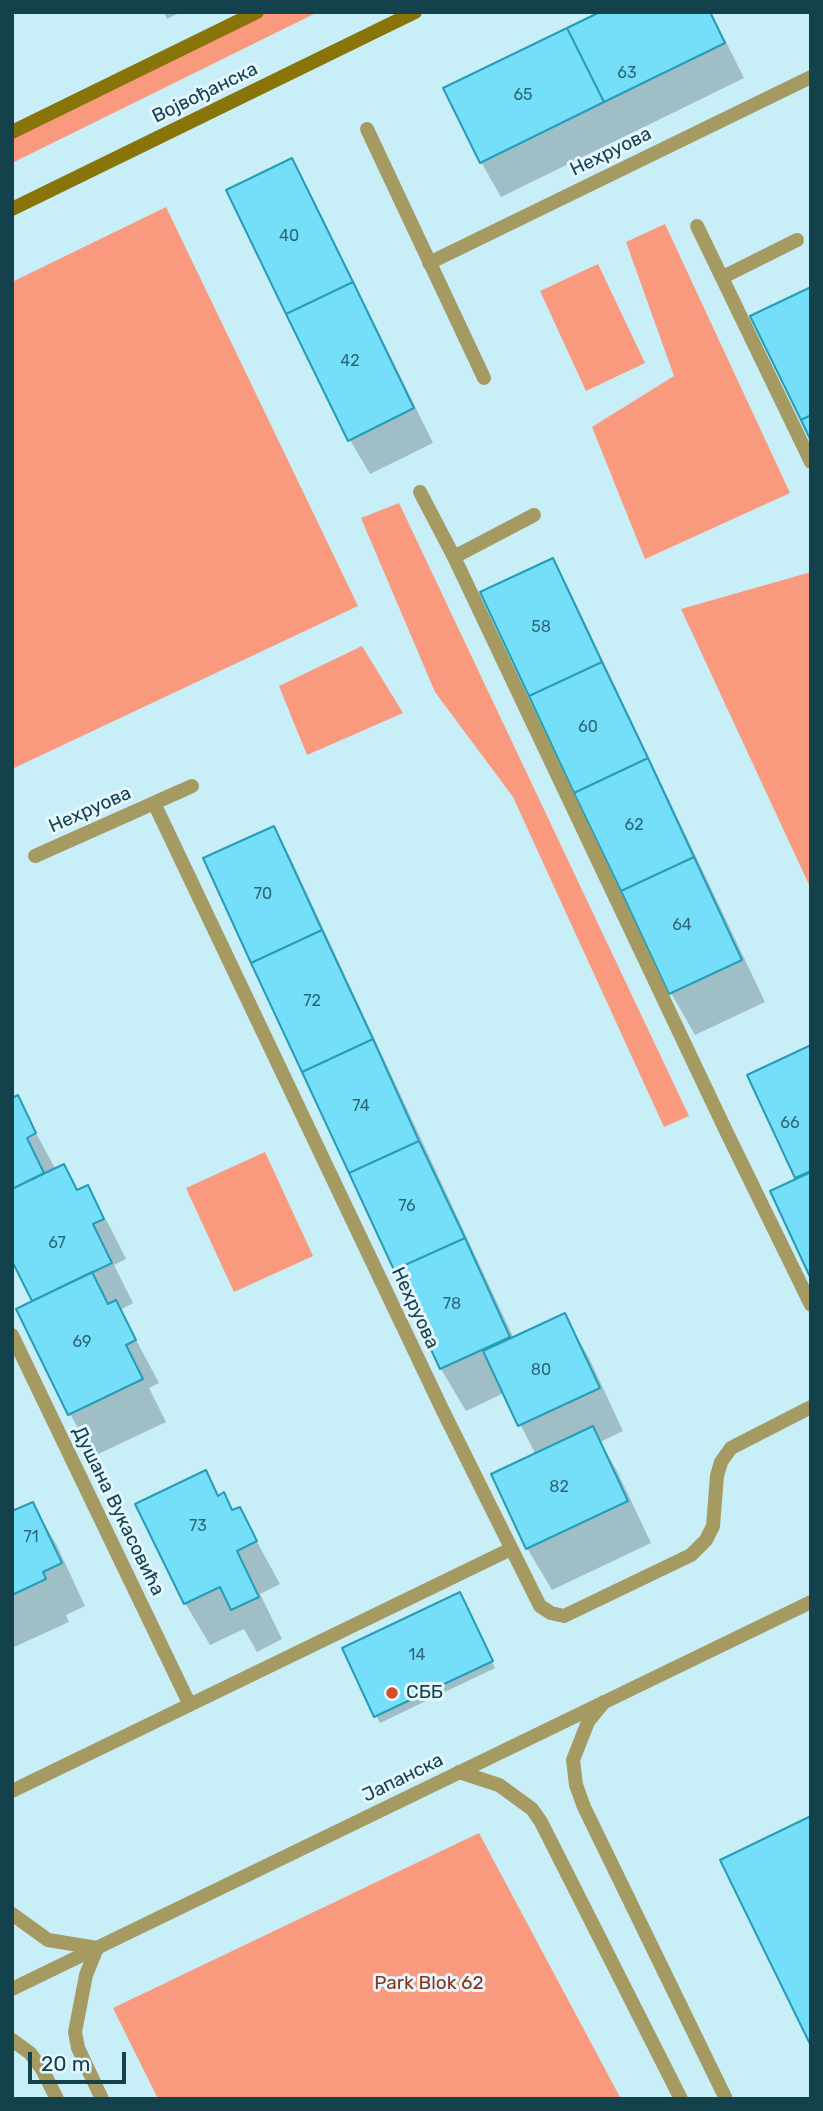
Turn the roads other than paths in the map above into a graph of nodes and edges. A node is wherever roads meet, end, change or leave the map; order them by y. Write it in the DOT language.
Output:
graph roads {
  1 [pos="257,12"];
  2 [pos="415,12"];
  3 [pos="811,77"];
  4 [pos="367,129"];
  5 [pos="12,132"];
  6 [pos="12,209"];
  7 [pos="696,226"];
  8 [pos="797,240"];
  9 [pos="429,263"];
  10 [pos="723,277"];
  11 [pos="484,378"];
  12 [pos="811,462"];
  13 [pos="420,492"];
  14 [pos="534,515"];
  15 [pos="454,557"];
  16 [pos="192,786"];
  17 [pos="154,803"];
  18 [pos="35,856"];
  19 [pos="811,1305"];
  20 [pos="12,1335"];
  21 [pos="811,1407"];
  22 [pos="511,1549"];
  23 [pos="811,1602"];
  24 [pos="604,1702"];
  25 [pos="189,1703"];
  26 [pos="458,1772"];
  27 [pos="12,1791"];
  28 [pos="12,1914"];
  29 [pos="97,1948"];
  30 [pos="12,1989"];
  31 [pos="12,2040"];
  32 [pos="57,2099"];
  33 [pos="102,2099"];
  34 [pos="681,2099"];
  35 [pos="726,2099"];
  1 -- 5 [label="main road"];
  2 -- 6 [label="main road, Војвођанска"];
  3 -- 9 [label="street, Нехруова"];
  4 -- 9 [label="street"];
  7 -- 10 [label="street"];
  8 -- 10 [label="street"];
  9 -- 11 [label="street"];
  10 -- 12 [label="street"];
  13 -- 15 [label="street"];
  14 -- 15 [label="street"];
  15 -- 19 [label="street"];
  16 -- 17 [label="street"];
  17 -- 18 [label="street, Нехруова"];
  17 -- 22 [label="street, Нехруова"];
  20 -- 25 [label="street, Душана Вукасовића"];
  21 -- 22 [label="street, Нехруова"];
  22 -- 25 [label="street"];
  23 -- 24 [label="street, Јапанска"];
  24 -- 26 [label="street, Јапанска"];
  24 -- 35 [label="street"];
  25 -- 27 [label="street"];
  26 -- 29 [label="street, Јапанска"];
  26 -- 34 [label="street"];
  28 -- 29 [label="street"];
  29 -- 30 [label="street, Јапанска"];
  29 -- 33 [label="street"];
  31 -- 32 [label="street"];
}
